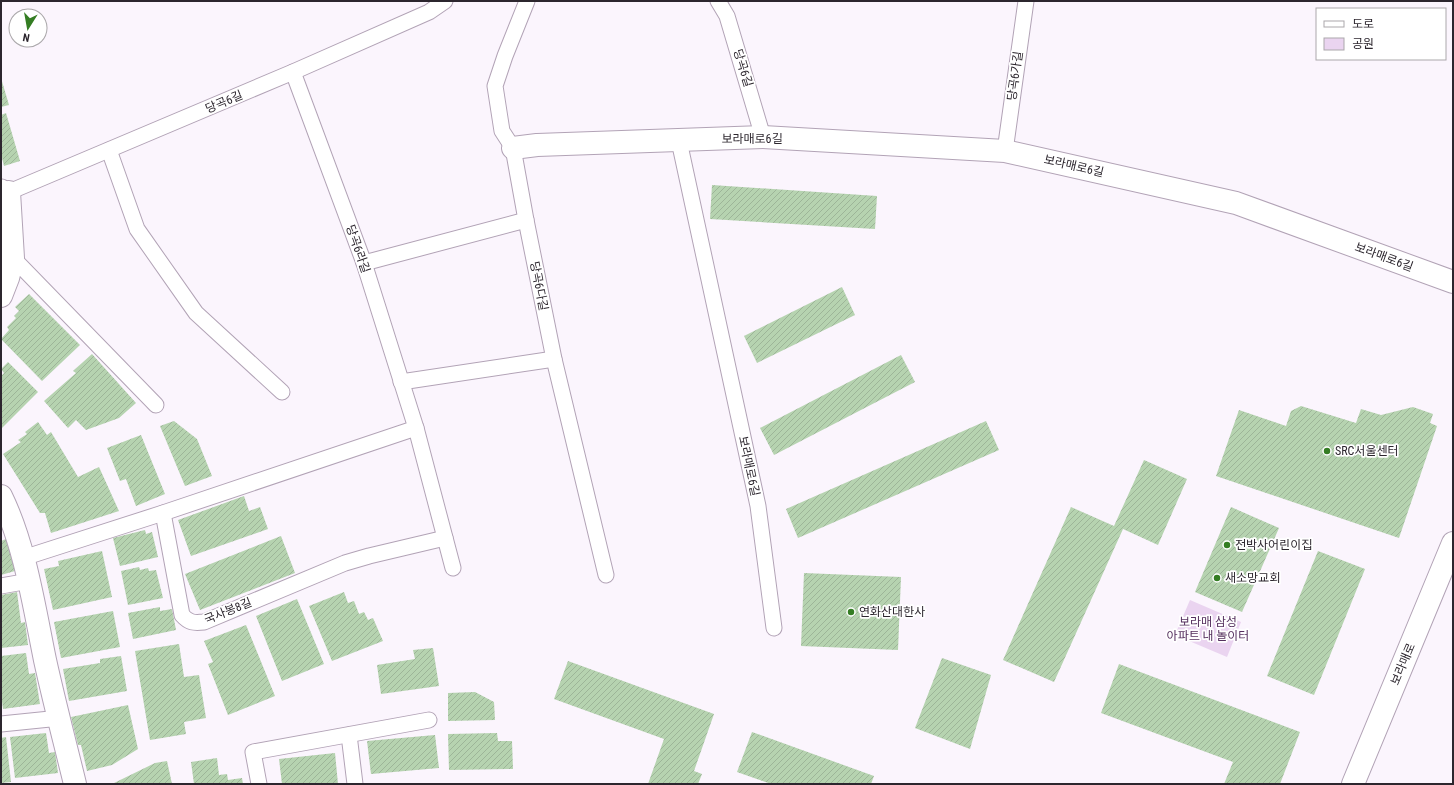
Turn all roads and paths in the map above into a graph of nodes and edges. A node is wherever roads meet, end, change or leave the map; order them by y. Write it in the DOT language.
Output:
graph roads {
  1 [pos="445,1"];
  2 [pos="527,1"];
  3 [pos="718,1"];
  4 [pos="1026,1"];
  5 [pos="293,72"];
  6 [pos="764,138"];
  7 [pos="679,141"];
  8 [pos="513,148"];
  9 [pos="109,150"];
  10 [pos="1005,151"];
  11 [pos="5,190"];
  12 [pos="526,220"];
  13 [pos="13,258"];
  14 [pos="364,263"];
  15 [pos="1453,282"];
  16 [pos="1,296"];
  17 [pos="554,359"];
  18 [pos="401,382"];
  19 [pos="282,392"];
  20 [pos="156,405"];
  21 [pos="416,428"];
  22 [pos="1,496"];
  23 [pos="163,513"];
  24 [pos="445,538"];
  25 [pos="1453,543"];
  26 [pos="23,558"];
  27 [pos="453,568"];
  28 [pos="606,576"];
  29 [pos="29,581"];
  30 [pos="1,586"];
  31 [pos="774,628"];
  32 [pos="60,718"];
  33 [pos="429,720"];
  34 [pos="1,724"];
  35 [pos="349,735"];
  36 [pos="75,784"];
  37 [pos="259,784"];
  38 [pos="355,784"];
  39 [pos="1353,784"];
  1 -- 5 [label="lane, 당곡6길"];
  2 -- 8 [label="lane, 당곡6다길"];
  3 -- 6 [label="lane, 당곡6길"];
  4 -- 10 [label="lane, 당곡6가길"];
  5 -- 9 [label="lane, 당곡6길"];
  5 -- 14 [label="lane, 당곡6라길"];
  6 -- 7 [label="street, 보라매로6길"];
  6 -- 10 [label="street, 보라매로6길"];
  7 -- 8 [label="street, 보라매로6길"];
  7 -- 31 [label="lane, 보라매로6길"];
  8 -- 12 [label="lane, 당곡6다길"];
  9 -- 11 [label="lane, 당곡6길"];
  9 -- 19 [label="lane"];
  10 -- 15 [label="street, 보라매로6길"];
  11 -- 13 [label="street"];
  12 -- 14 [label="lane"];
  12 -- 17 [label="lane, 당곡6다길"];
  13 -- 16 [label="street"];
  13 -- 20 [label="lane"];
  14 -- 18 [label="lane, 당곡6라길"];
  17 -- 18 [label="lane"];
  17 -- 28 [label="lane, 당곡6다길"];
  18 -- 21 [label="lane, 당곡6라길"];
  21 -- 23 [label="lane"];
  21 -- 24 [label="lane, 당곡6라길"];
  22 -- 26 [label="street"];
  23 -- 24 [label="lane, 국사봉8길"];
  23 -- 26 [label="lane"];
  24 -- 27 [label="lane, 당곡6라길"];
  25 -- 39 [label="street, 보라매로"];
  26 -- 29 [label="street"];
  29 -- 30 [label="lane"];
  29 -- 32 [label="street"];
  32 -- 34 [label="lane"];
  32 -- 36 [label="street"];
  33 -- 35 [label="lane"];
  35 -- 37 [label="lane"];
  35 -- 38 [label="lane"];
}
